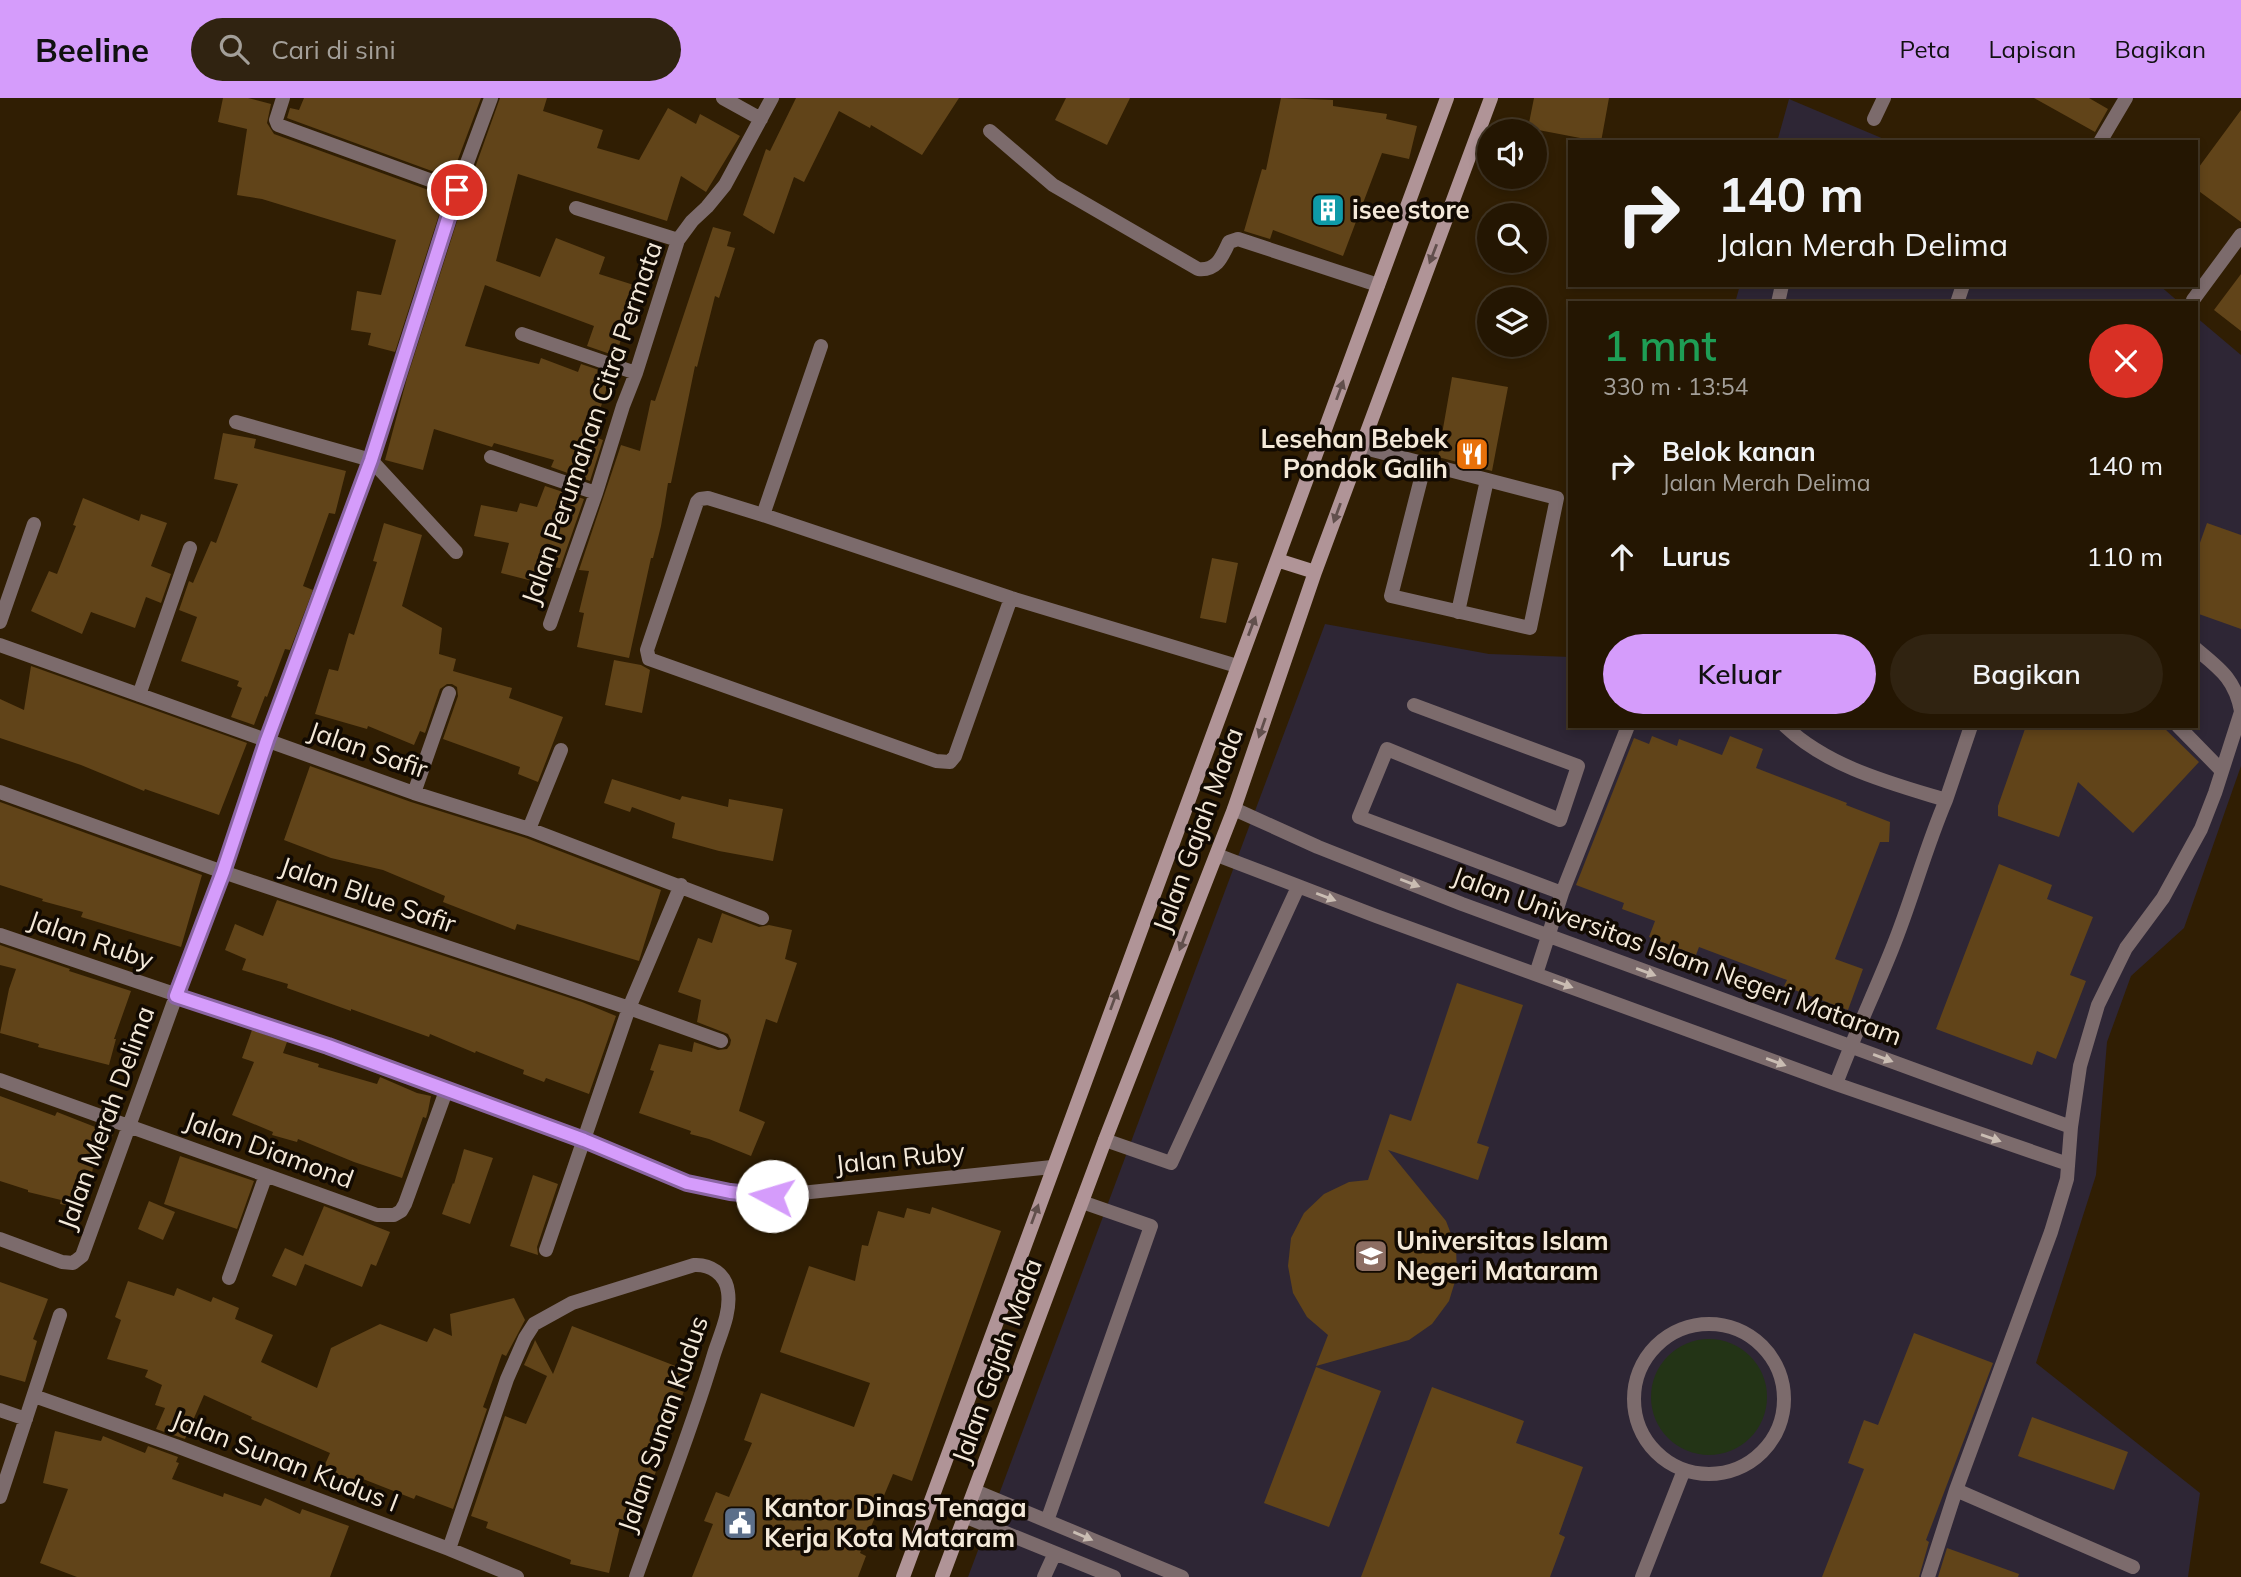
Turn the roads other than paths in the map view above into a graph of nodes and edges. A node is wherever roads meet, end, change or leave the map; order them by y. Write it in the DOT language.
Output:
graph roads {
  1 [pos="283,98"];
  2 [pos="491,98"];
  3 [pos="723,98"];
  4 [pos="772,98"];
  5 [pos="1447,98"];
  6 [pos="1491,98"];
  7 [pos="1884,98"];
  8 [pos="2126,98"];
  9 [pos="761,119"];
  10 [pos="1874,119"];
  11 [pos="990,131"];
  12 [pos="2101,140"];
  13 [pos="457,190"];
  14 [pos="576,208"];
  15 [pos="2241,235"];
  16 [pos="678,240"];
  17 [pos="1378,285"];
  18 [pos="2193,300"];
  19 [pos="522,334"];
  20 [pos="821,346"];
  21 [pos="636,373"];
  22 [pos="236,422"];
  23 [pos="1361,447"];
  24 [pos="491,457"];
  25 [pos="371,460"];
  26 [pos="1425,463"];
  27 [pos="1487,480"];
  28 [pos="596,493"];
  29 [pos="764,515"];
  30 [pos="34,524"];
  31 [pos="190,548"];
  32 [pos="456,552"];
  33 [pos="1277,560"];
  34 [pos="1315,572"];
  35 [pos="1011,598"];
  36 [pos="1458,612"];
  37 [pos="0,622"];
  38 [pos="550,624"];
  39 [pos="0,645"];
  40 [pos="2198,651"];
  41 [pos="1237,666"];
  42 [pos="449,693"];
  43 [pos="139,695"];
  44 [pos="1414,705"];
  45 [pos="2241,711"];
  46 [pos="1627,728"];
  47 [pos="1787,728"];
  48 [pos="1970,728"];
  49 [pos="2180,728"];
  50 [pos="267,740"];
  51 [pos="2237,741"];
  52 [pos="561,750"];
  53 [pos="2222,771"];
  54 [pos="0,792"];
  55 [pos="414,793"];
  56 [pos="1946,800"];
  57 [pos="1234,809"];
  58 [pos="529,830"];
  59 [pos="1217,855"];
  60 [pos="223,872"];
  61 [pos="681,886"];
  62 [pos="1298,887"];
  63 [pos="1562,893"];
  64 [pos="762,918"];
  65 [pos="0,935"];
  66 [pos="1548,936"];
  67 [pos="1536,974"];
  68 [pos="176,996"];
  69 [pos="629,1008"];
  70 [pos="722,1041"];
  71 [pos="1850,1046"];
  72 [pos="0,1080"];
  73 [pos="1836,1084"];
  74 [pos="446,1091"];
  75 [pos="131,1126"];
  76 [pos="2071,1127"];
  77 [pos="584,1140"];
  78 [pos="1105,1140"];
  79 [pos="2068,1164"];
  80 [pos="1052,1167"];
  81 [pos="266,1175"];
  82 [pos="1082,1202"];
  83 [pos="0,1239"];
  84 [pos="546,1250"];
  85 [pos="229,1278"];
  86 [pos="60,1315"];
  87 [pos="34,1396"];
  88 [pos="0,1410"];
  89 [pos="26,1419"];
  90 [pos="1684,1470"];
  91 [pos="1956,1490"];
  92 [pos="975,1491"];
  93 [pos="0,1497"];
  94 [pos="964,1516"];
  95 [pos="1047,1521"];
  96 [pos="449,1549"];
  97 [pos="1055,1553"];
  98 [pos="2133,1567"];
  99 [pos="517,1577"];
  100 [pos="636,1577"];
  101 [pos="903,1577"];
  102 [pos="942,1577"];
  103 [pos="1044,1577"];
  104 [pos="1114,1577"];
  105 [pos="1182,1577"];
  106 [pos="1642,1577"];
  107 [pos="1928,1577"];
  1 -- 13 [label="street"];
  2 -- 13 [label="street, Jalan Merah Delima"];
  3 -- 9 [label="street"];
  4 -- 9 [label="street, Jalan Perumahan Citra Permata"];
  5 -- 17 [label="main road, Jalan Gajah Mada"];
  6 -- 23 [label="main road, Jalan Gajah Mada, one-way"];
  7 -- 10 [label="street"];
  8 -- 12 [label="street"];
  9 -- 16 [label="street, Jalan Perumahan Citra Permata"];
  11 -- 17 [label="street"];
  13 -- 25 [label="street, Jalan Merah Delima"];
  14 -- 16 [label="street"];
  15 -- 18 [label="street"];
  16 -- 21 [label="street, Jalan Perumahan Citra Permata"];
  33 -- 17 [label="main road, Jalan Gajah Mada, one-way"];
  19 -- 21 [label="street"];
  20 -- 29 [label="street"];
  21 -- 28 [label="street, Jalan Perumahan Citra Permata"];
  22 -- 25 [label="street"];
  23 -- 26 [label="street"];
  23 -- 34 [label="main road, Jalan Gajah Mada, one-way"];
  24 -- 28 [label="street"];
  25 -- 32 [label="street"];
  25 -- 50 [label="street, Jalan Merah Delima"];
  26 -- 27 [label="street"];
  26 -- 36 [label="street"];
  27 -- 36 [label="street"];
  27 -- 36 [label="street"];
  28 -- 38 [label="street, Jalan Perumahan Citra Permata"];
  29 -- 35 [label="street"];
  29 -- 35 [label="street"];
  30 -- 37 [label="street"];
  31 -- 43 [label="street"];
  33 -- 34 [label="main road"];
  41 -- 33 [label="main road, Jalan Gajah Mada, one-way"];
  34 -- 57 [label="main road, Jalan Gajah Mada, one-way"];
  35 -- 41 [label="street"];
  39 -- 43 [label="street, Jalan Safir"];
  40 -- 45 [label="street"];
  80 -- 41 [label="main road, Jalan Gajah Mada, one-way"];
  42 -- 55 [label="street"];
  43 -- 50 [label="street, Jalan Safir"];
  44 -- 63 [label="street"];
  45 -- 51 [label="street"];
  46 -- 63 [label="street"];
  47 -- 56 [label="street"];
  48 -- 56 [label="street"];
  49 -- 53 [label="street"];
  50 -- 55 [label="street, Jalan Safir"];
  50 -- 60 [label="street, Jalan Merah Delima"];
  51 -- 53 [label="street"];
  52 -- 58 [label="street"];
  53 -- 76 [label="street"];
  54 -- 60 [label="street, Jalan Blue Safir"];
  55 -- 58 [label="street, Jalan Safir"];
  56 -- 71 [label="street"];
  57 -- 59 [label="main road, Jalan Gajah Mada"];
  57 -- 66 [label="street, Jalan Universitas Islam Negeri Mataram, one-way"];
  58 -- 61 [label="street, Jalan Safir"];
  59 -- 62 [label="street"];
  59 -- 78 [label="main road, Jalan Gajah Mada, one-way"];
  60 -- 68 [label="street, Jalan Merah Delima"];
  60 -- 69 [label="street, Jalan Blue Safir"];
  61 -- 64 [label="street, Jalan Safir"];
  61 -- 69 [label="street"];
  62 -- 67 [label="street, one-way"];
  62 -- 78 [label="street"];
  63 -- 66 [label="street"];
  65 -- 68 [label="street, Jalan Ruby"];
  66 -- 67 [label="street"];
  66 -- 71 [label="street, Jalan Universitas Islam Negeri Mataram, one-way"];
  67 -- 73 [label="street, one-way"];
  68 -- 74 [label="street, Jalan Ruby"];
  68 -- 75 [label="street, Jalan Merah Delima"];
  69 -- 70 [label="street, Jalan Blue Safir"];
  69 -- 77 [label="street"];
  71 -- 73 [label="street"];
  71 -- 76 [label="street, Jalan Universitas Islam Negeri Mataram, one-way"];
  72 -- 75 [label="street, Jalan Diamond"];
  73 -- 79 [label="street, one-way"];
  74 -- 77 [label="street, Jalan Ruby"];
  74 -- 81 [label="street, Jalan Diamond"];
  75 -- 81 [label="street, Jalan Diamond"];
  75 -- 83 [label="street, Jalan Merah Delima"];
  76 -- 79 [label="street"];
  77 -- 80 [label="street, Jalan Ruby"];
  77 -- 84 [label="street"];
  78 -- 82 [label="main road, Jalan Gajah Mada"];
  79 -- 91 [label="street"];
  101 -- 80 [label="main road, Jalan Gajah Mada, one-way"];
  81 -- 85 [label="street"];
  82 -- 92 [label="main road, Jalan Gajah Mada"];
  82 -- 95 [label="street"];
  86 -- 87 [label="street"];
  87 -- 89 [label="street"];
  87 -- 96 [label="street, Jalan Sunan Kudus I"];
  88 -- 89 [label="street"];
  89 -- 93 [label="street"];
  90 -- 90 [label="street"];
  90 -- 106 [label="street"];
  91 -- 98 [label="street"];
  91 -- 107 [label="street"];
  92 -- 94 [label="main road, Jalan Gajah Mada"];
  92 -- 95 [label="street"];
  94 -- 97 [label="street"];
  94 -- 102 [label="main road, Jalan Gajah Mada"];
  95 -- 105 [label="street, one-way"];
  96 -- 99 [label="street, Jalan Sunan Kudus I"];
  96 -- 100 [label="street, Jalan Sunan Kudus"];
  97 -- 103 [label="street"];
  97 -- 104 [label="street"];
}
